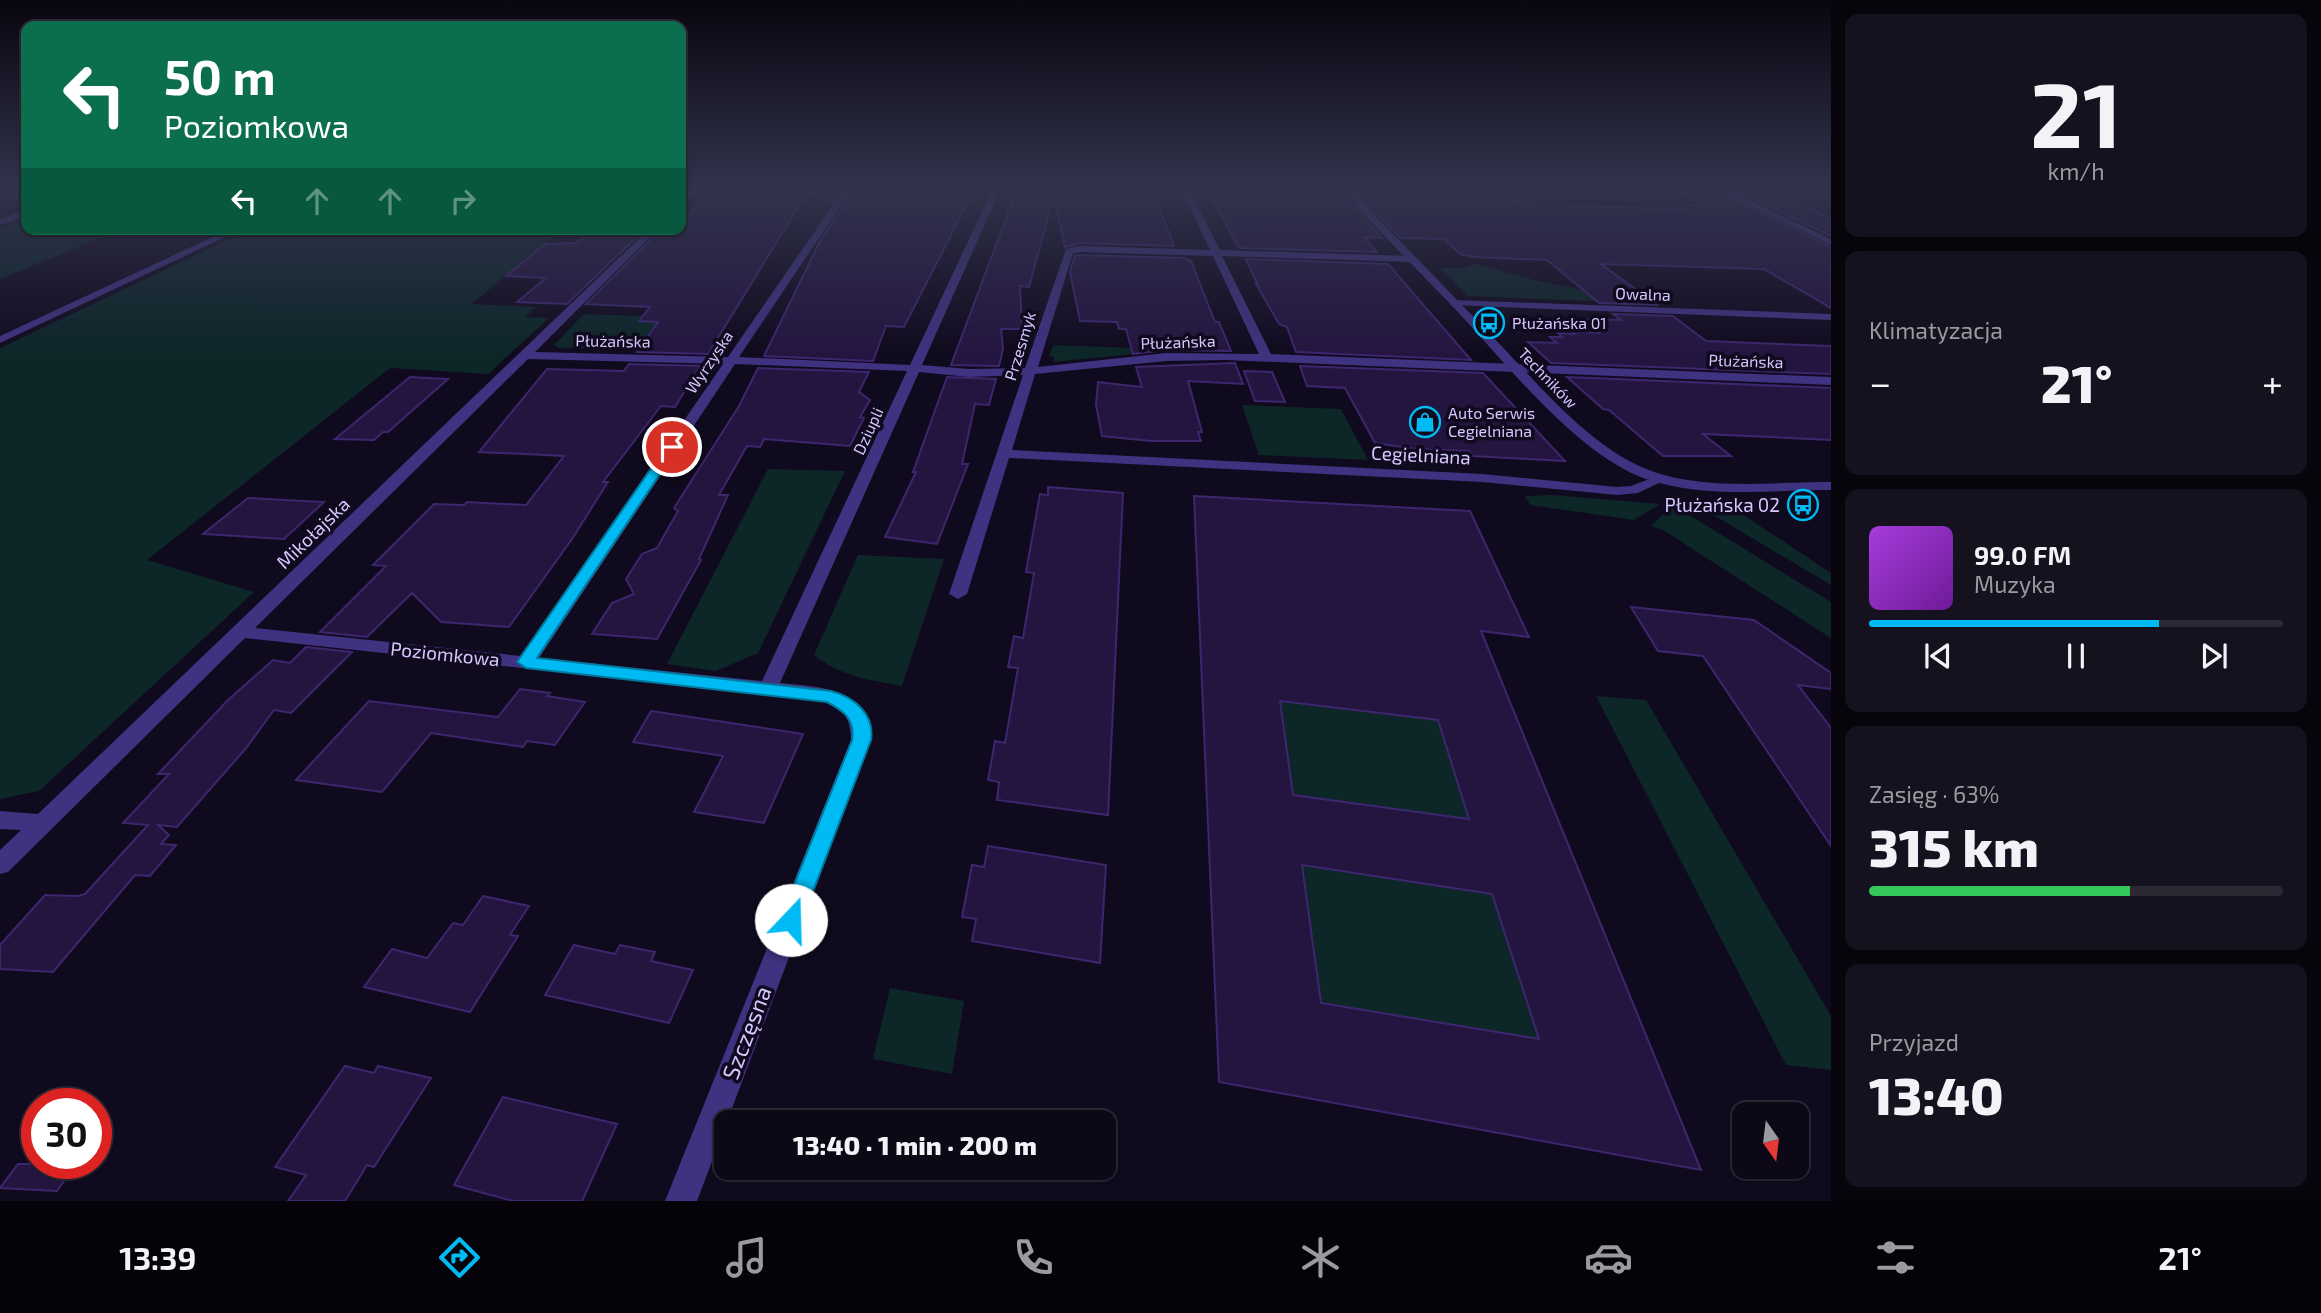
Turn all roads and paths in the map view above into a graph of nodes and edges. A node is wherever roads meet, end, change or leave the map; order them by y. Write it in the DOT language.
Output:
graph roads {
  1 [pos="209,242"];
  2 [pos="641,242"];
  3 [pos="812,242"];
  4 [pos="973,242"];
  5 [pos="1211,242"];
  6 [pos="1396,242"];
  7 [pos="1216,253"];
  8 [pos="1412,259"];
  9 [pos="1454,303"];
  10 [pos="1831,317"];
  11 [pos="0,340"];
  12 [pos="527,355"];
  13 [pos="1266,358"];
  14 [pos="731,360"];
  15 [pos="1516,368"];
  16 [pos="916,369"];
  17 [pos="1030,371"];
  18 [pos="1831,381"];
  19 [pos="1006,454"];
  20 [pos="1660,479"];
  21 [pos="1831,486"];
  22 [pos="958,594"];
  23 [pos="242,632"];
  24 [pos="526,662"];
  25 [pos="768,688"];
  26 [pos="853,708"];
  27 [pos="0,820"];
  28 [pos="43,823"];
  29 [pos="0,865"];
  30 [pos="681,1201"];
  1 -- 11 [label="street"];
  2 -- 12 [label="street, Mikołajska"];
  3 -- 14 [label="street, Wyrzyska"];
  4 -- 16 [label="street, Dziupli"];
  5 -- 7 [label="street"];
  6 -- 8 [label="street, Techników"];
  7 -- 8 [label="street"];
  7 -- 13 [label="street"];
  7 -- 17 [label="street, Przesmyk"];
  8 -- 9 [label="street, Techników"];
  9 -- 10 [label="street, Owalna"];
  9 -- 15 [label="street, Techników"];
  12 -- 14 [label="street, Płużańska"];
  12 -- 23 [label="street, Mikołajska"];
  13 -- 15 [label="street, Płużańska"];
  13 -- 17 [label="street, Płużańska"];
  14 -- 16 [label="street, Płużańska"];
  14 -- 24 [label="street, Wyrzyska"];
  15 -- 18 [label="street, Płużańska"];
  15 -- 20 [label="street, Techników"];
  16 -- 17 [label="street, Płużańska"];
  16 -- 25 [label="street, Dziupli"];
  17 -- 19 [label="street, Przesmyk"];
  19 -- 20 [label="street, Cegielniana"];
  19 -- 22 [label="street, Przesmyk"];
  20 -- 21 [label="street, Cegielniana"];
  23 -- 24 [label="street, Poziomkowa"];
  23 -- 28 [label="street, Mikołajska"];
  24 -- 25 [label="street, Poziomkowa"];
  25 -- 26 [label="street, Poziomkowa"];
  26 -- 30 [label="street, Szczęsna"];
  27 -- 28 [label="street"];
  28 -- 29 [label="street, Mikołajska"];
}
